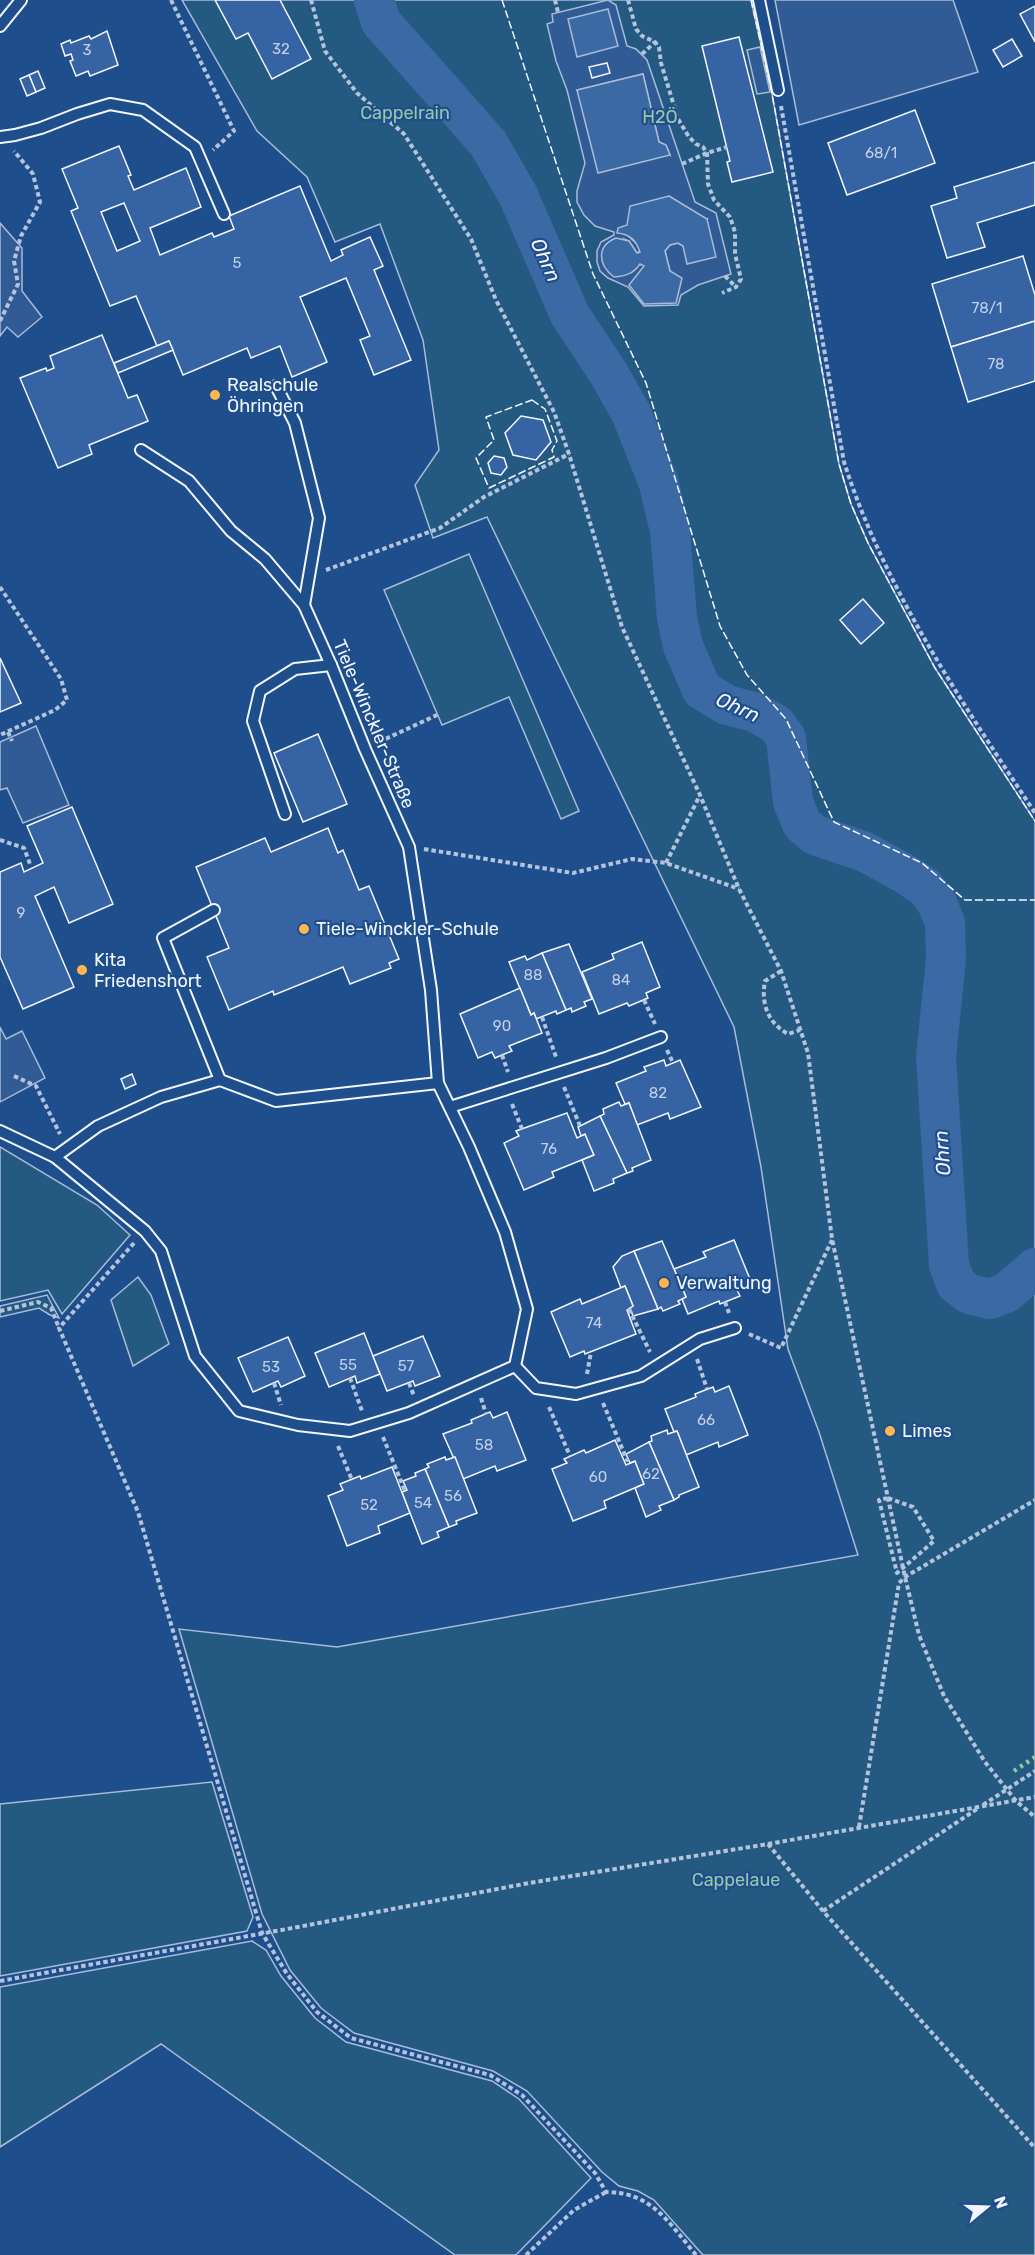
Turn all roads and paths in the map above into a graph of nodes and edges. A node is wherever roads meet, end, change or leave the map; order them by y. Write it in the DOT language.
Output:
graph roads {
  1 [pos="21,0"];
  2 [pos="171,0"];
  3 [pos="311,0"];
  4 [pos="555,0"];
  5 [pos="628,0"];
  6 [pos="759,0"];
  7 [pos="558,12"];
  8 [pos="0,26"];
  9 [pos="655,42"];
  10 [pos="642,54"];
  11 [pos="778,90"];
  12 [pos="0,137"];
  13 [pos="727,147"];
  14 [pos="12,149"];
  15 [pos="706,153"];
  16 [pos="200,159"];
  17 [pos="682,164"];
  18 [pos="225,214"];
  19 [pos="725,276"];
  20 [pos="736,287"];
  21 [pos="722,293"];
  22 [pos="0,321"];
  23 [pos="276,386"];
  24 [pos="141,450"];
  25 [pos="569,454"];
  26 [pos="322,572"];
  27 [pos="0,587"];
  28 [pos="304,605"];
  29 [pos="332,665"];
  30 [pos="437,715"];
  31 [pos="8,732"];
  32 [pos="0,735"];
  33 [pos="12,741"];
  34 [pos="365,749"];
  35 [pos="700,795"];
  36 [pos="1035,813"];
  37 [pos="285,814"];
  38 [pos="0,840"];
  39 [pos="409,847"];
  40 [pos="666,863"];
  41 [pos="30,864"];
  42 [pos="739,889"];
  43 [pos="214,910"];
  44 [pos="781,971"];
  45 [pos="644,1000"];
  46 [pos="542,1017"];
  47 [pos="800,1030"];
  48 [pos="661,1037"];
  49 [pos="560,1072"];
  50 [pos="14,1076"];
  51 [pos="220,1080"];
  52 [pos="438,1083"];
  53 [pos="506,1089"];
  54 [pos="450,1107"];
  55 [pos="580,1126"];
  56 [pos="522,1129"];
  57 [pos="0,1131"];
  58 [pos="67,1148"];
  59 [pos="56,1157"];
  60 [pos="145,1231"];
  61 [pos="832,1239"];
  62 [pos="629,1309"];
  63 [pos="0,1311"];
  64 [pos="59,1328"];
  65 [pos="735,1328"];
  66 [pos="692,1344"];
  67 [pos="515,1366"];
  68 [pos="657,1366"];
  69 [pos="350,1378"];
  70 [pos="542,1389"];
  71 [pos="597,1389"];
  72 [pos="707,1389"];
  73 [pos="372,1424"];
  74 [pos="331,1429"];
  75 [pos="570,1456"];
  76 [pos="629,1460"];
  77 [pos="352,1480"];
  78 [pos="405,1491"];
  79 [pos="888,1498"];
  80 [pos="1035,1500"];
  81 [pos="903,1568"];
  82 [pos="905,1577"];
  83 [pos="1035,1771"];
  84 [pos="1007,1788"];
  85 [pos="1035,1797"];
  86 [pos="1016,1801"];
  87 [pos="980,1807"];
  88 [pos="1035,1817"];
  89 [pos="859,1827"];
  90 [pos="768,1844"];
  91 [pos="823,1911"];
  92 [pos="262,1933"];
  93 [pos="0,1981"];
  94 [pos="1035,2148"];
  95 [pos="606,2192"];
  96 [pos="526,2255"];
  97 [pos="696,2255"];
  1 -- 8 [label="lane"];
  2 -- 16 [label="path"];
  3 -- 25 [label="path"];
  4 -- 7 [label="path"];
  5 -- 9 [label="path"];
  6 -- 11 [label="lane"];
  9 -- 10 [label="path"];
  9 -- 15 [label="path"];
  11 -- 36 [label="path"];
  12 -- 16 [label="lane"];
  13 -- 15 [label="path"];
  14 -- 22 [label="path"];
  15 -- 17 [label="path"];
  15 -- 20 [label="path"];
  16 -- 18 [label="lane"];
  19 -- 20 [label="path"];
  20 -- 21 [label="path"];
  23 -- 28 [label="lane"];
  24 -- 28 [label="lane, Tiele-Winckler-Straße"];
  25 -- 26 [label="path"];
  25 -- 35 [label="path"];
  27 -- 31 [label="path"];
  28 -- 29 [label="lane, Tiele-Winckler-Straße"];
  29 -- 34 [label="lane, Tiele-Winckler-Straße"];
  29 -- 37 [label="lane"];
  30 -- 34 [label="path"];
  31 -- 32 [label="path"];
  31 -- 33 [label="path"];
  34 -- 39 [label="lane, Tiele-Winckler-Straße"];
  35 -- 40 [label="path"];
  35 -- 42 [label="path"];
  38 -- 41 [label="path"];
  39 -- 40 [label="path"];
  39 -- 52 [label="lane, Tiele-Winckler-Straße"];
  40 -- 42 [label="path"];
  42 -- 44 [label="path"];
  43 -- 51 [label="lane"];
  44 -- 47 [label="path"];
  44 -- 47 [label="path"];
  45 -- 48 [label="path"];
  46 -- 49 [label="path"];
  47 -- 61 [label="path"];
  48 -- 49 [label="lane"];
  49 -- 53 [label="lane"];
  49 -- 55 [label="path"];
  50 -- 58 [label="path"];
  51 -- 52 [label="lane"];
  51 -- 58 [label="lane"];
  52 -- 54 [label="lane, Tiele-Winckler-Straße"];
  53 -- 54 [label="lane"];
  53 -- 56 [label="path"];
  54 -- 67 [label="lane, Tiele-Winckler-Straße"];
  57 -- 59 [label="lane"];
  58 -- 59 [label="lane"];
  59 -- 60 [label="lane"];
  60 -- 64 [label="path"];
  60 -- 74 [label="lane"];
  61 -- 65 [label="path"];
  61 -- 79 [label="path"];
  62 -- 68 [label="path"];
  63 -- 64 [label="path"];
  64 -- 92 [label="path"];
  65 -- 66 [label="lane"];
  66 -- 68 [label="lane"];
  66 -- 72 [label="path"];
  67 -- 70 [label="lane"];
  67 -- 73 [label="lane"];
  68 -- 71 [label="lane"];
  69 -- 73 [label="path"];
  70 -- 71 [label="lane"];
  70 -- 75 [label="path"];
  71 -- 76 [label="path"];
  73 -- 74 [label="lane"];
  73 -- 78 [label="path"];
  74 -- 77 [label="path"];
  79 -- 81 [label="path"];
  79 -- 81 [label="path"];
  79 -- 81 [label="path"];
  80 -- 82 [label="path"];
  81 -- 82 [label="path"];
  82 -- 84 [label="path"];
  82 -- 89 [label="path"];
  83 -- 84 [label="path"];
  84 -- 86 [label="path"];
  84 -- 87 [label="path"];
  85 -- 86 [label="path"];
  86 -- 87 [label="path"];
  86 -- 88 [label="path"];
  87 -- 89 [label="path"];
  87 -- 91 [label="path"];
  89 -- 90 [label="path"];
  90 -- 91 [label="path"];
  90 -- 92 [label="path"];
  91 -- 94 [label="path"];
  92 -- 93 [label="path"];
  92 -- 95 [label="path"];
  95 -- 96 [label="path"];
  95 -- 97 [label="path"];
}
